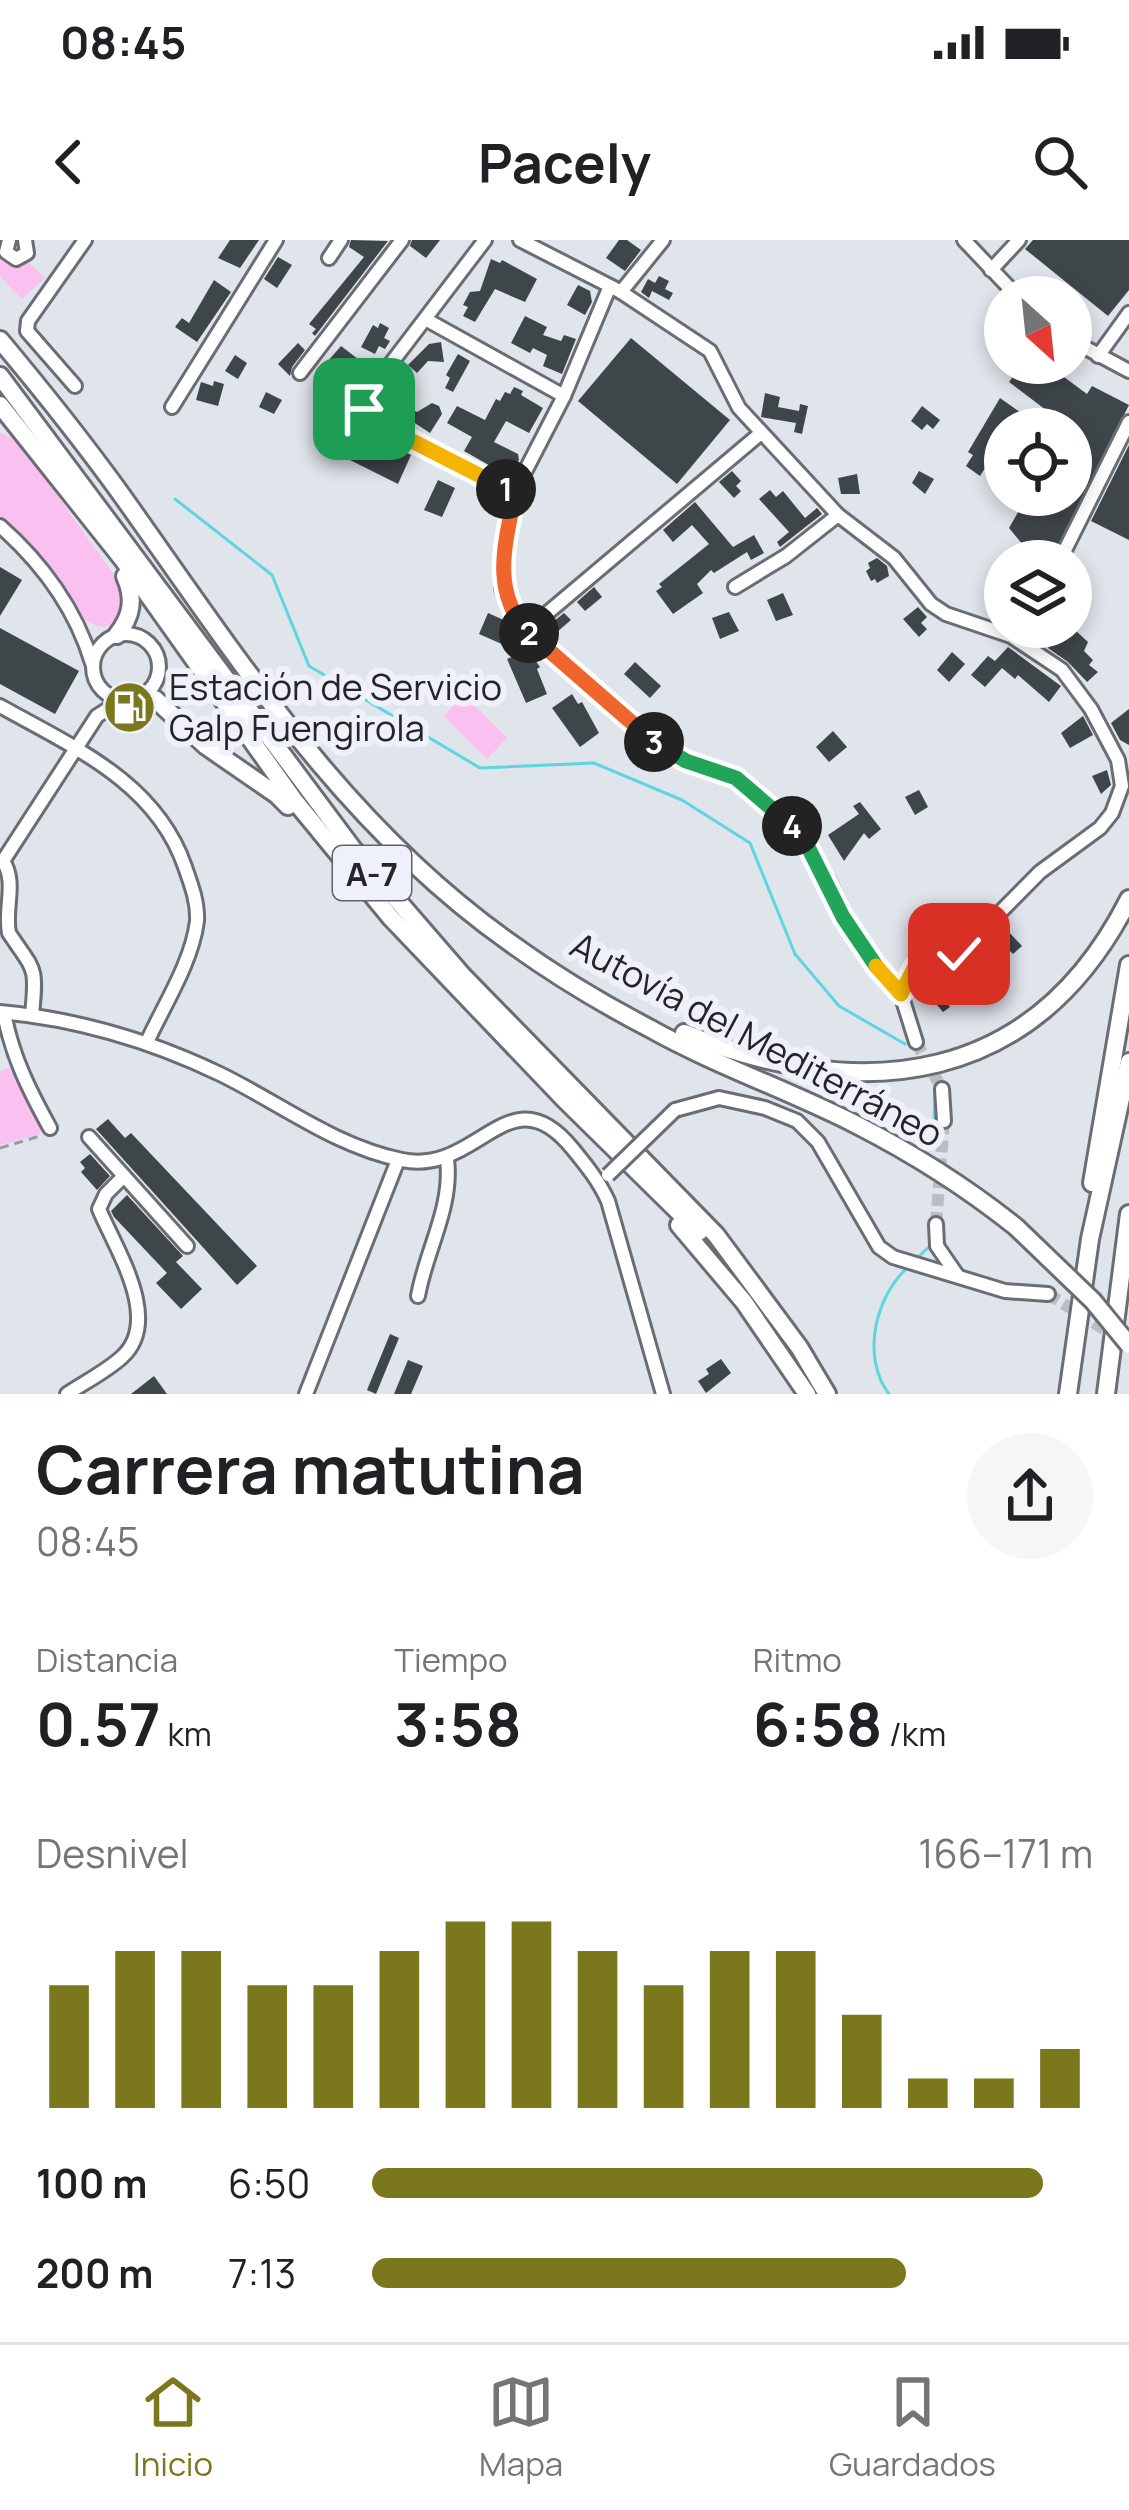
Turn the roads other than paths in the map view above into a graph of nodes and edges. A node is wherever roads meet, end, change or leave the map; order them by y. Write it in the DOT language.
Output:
graph roads {
  1 [pos="9,240"];
  2 [pos="25,240"];
  3 [pos="85,240"];
  4 [pos="276,240"];
  5 [pos="341,240"];
  6 [pos="402,240"];
  7 [pos="485,240"];
  8 [pos="520,240"];
  9 [pos="662,240"];
  10 [pos="964,240"];
  11 [pos="1019,240"];
  12 [pos="329,258"];
  13 [pos="991,270"];
  14 [pos="997,276"];
  15 [pos="616,289"];
  16 [pos="1129,313"];
  17 [pos="427,320"];
  18 [pos="0,340"];
  19 [pos="1092,352"];
  20 [pos="1098,356"];
  21 [pos="1129,371"];
  22 [pos="300,373"];
  23 [pos="0,376"];
  24 [pos="75,386"];
  25 [pos="564,396"];
  26 [pos="0,405"];
  27 [pos="172,406"];
  28 [pos="1129,422"];
  29 [pos="760,433"];
  30 [pos="516,489"];
  31 [pos="838,515"];
  32 [pos="89,519"];
  33 [pos="0,526"];
  34 [pos="1070,540"];
  35 [pos="735,586"];
  36 [pos="80,624"];
  37 [pos="526,631"];
  38 [pos="114,636"];
  39 [pos="93,664"];
  40 [pos="97,683"];
  41 [pos="132,698"];
  42 [pos="0,706"];
  43 [pos="97,716"];
  44 [pos="75,749"];
  45 [pos="328,843"];
  46 [pos="1,860"];
  47 [pos="1129,899"];
  48 [pos="1129,965"];
  49 [pos="901,994"];
  50 [pos="621,1011"];
  51 [pos="2,1013"];
  52 [pos="32,1015"];
  53 [pos="147,1042"];
  54 [pos="916,1042"];
  55 [pos="5,1051"];
  56 [pos="1129,1062"];
  57 [pos="942,1088"];
  58 [pos="944,1121"];
  59 [pos="50,1128"];
  60 [pos="89,1137"];
  61 [pos="447,1159"];
  62 [pos="398,1160"];
  63 [pos="124,1176"];
  64 [pos="642,1177"];
  65 [pos="603,1178"];
  66 [pos="1129,1214"];
  67 [pos="936,1223"];
  68 [pos="1090,1239"];
  69 [pos="187,1246"];
  70 [pos="733,1259"];
  71 [pos="957,1275"];
  72 [pos="1048,1294"];
  73 [pos="418,1296"];
  74 [pos="1129,1345"];
  75 [pos="70,1393"];
  76 [pos="306,1394"];
  77 [pos="663,1394"];
  78 [pos="807,1394"];
  79 [pos="827,1394"];
  80 [pos="1068,1394"];
  81 [pos="1106,1394"];
  1 -- 2 [label="street"];
  3 -- 24 [label="street"];
  4 -- 27 [label="street"];
  5 -- 12 [label="street"];
  6 -- 22 [label="street"];
  7 -- 17 [label="street"];
  8 -- 15 [label="street"];
  9 -- 15 [label="street"];
  10 -- 13 [label="street"];
  11 -- 13 [label="street"];
  13 -- 14 [label="street"];
  15 -- 25 [label="street"];
  15 -- 29 [label="street"];
  16 -- 20 [label="street"];
  17 -- 25 [label="street"];
  17 -- 30 [label="street"];
  18 -- 50 [label="highway, Autovía del Mediterráneo / A-7"];
  19 -- 20 [label="street"];
  20 -- 21 [label="street"];
  23 -- 70 [label="highway, A-7"];
  25 -- 30 [label="street"];
  26 -- 32 [label="highway"];
  28 -- 34 [label="street"];
  29 -- 31 [label="street"];
  29 -- 37 [label="street"];
  30 -- 37 [label="street"];
  31 -- 35 [label="street"];
  31 -- 49 [label="street"];
  32 -- 38 [label="highway"];
  32 -- 45 [label="highway"];
  33 -- 36 [label="street"];
  36 -- 38 [label="street"];
  36 -- 39 [label="street"];
  37 -- 49 [label="street"];
  38 -- 39 [label="street"];
  38 -- 41 [label="street"];
  39 -- 40 [label="street"];
  40 -- 41 [label="street"];
  40 -- 43 [label="street"];
  41 -- 43 [label="street"];
  41 -- 45 [label="highway"];
  42 -- 44 [label="street"];
  43 -- 44 [label="street"];
  44 -- 46 [label="street"];
  44 -- 53 [label="street"];
  45 -- 64 [label="highway"];
  46 -- 52 [label="street"];
  47 -- 50 [label="highway"];
  48 -- 68 [label="highway"];
  49 -- 54 [label="street"];
  50 -- 74 [label="highway, Autovía del Mediterráneo / A-7, bridge"];
  51 -- 52 [label="street"];
  51 -- 55 [label="street"];
  52 -- 53 [label="street"];
  53 -- 62 [label="street"];
  55 -- 59 [label="street"];
  56 -- 68 [label="highway"];
  57 -- 58 [label="street"];
  60 -- 63 [label="street"];
  61 -- 62 [label="street"];
  61 -- 65 [label="street"];
  61 -- 73 [label="street"];
  62 -- 76 [label="street"];
  63 -- 69 [label="street"];
  63 -- 75 [label="street"];
  64 -- 70 [label="highway"];
  64 -- 78 [label="highway"];
  65 -- 71 [label="street, bridge"];
  65 -- 77 [label="street"];
  66 -- 81 [label="highway"];
  67 -- 71 [label="street"];
  68 -- 80 [label="highway"];
  70 -- 79 [label="highway, A-7"];
  71 -- 72 [label="street"];
}
